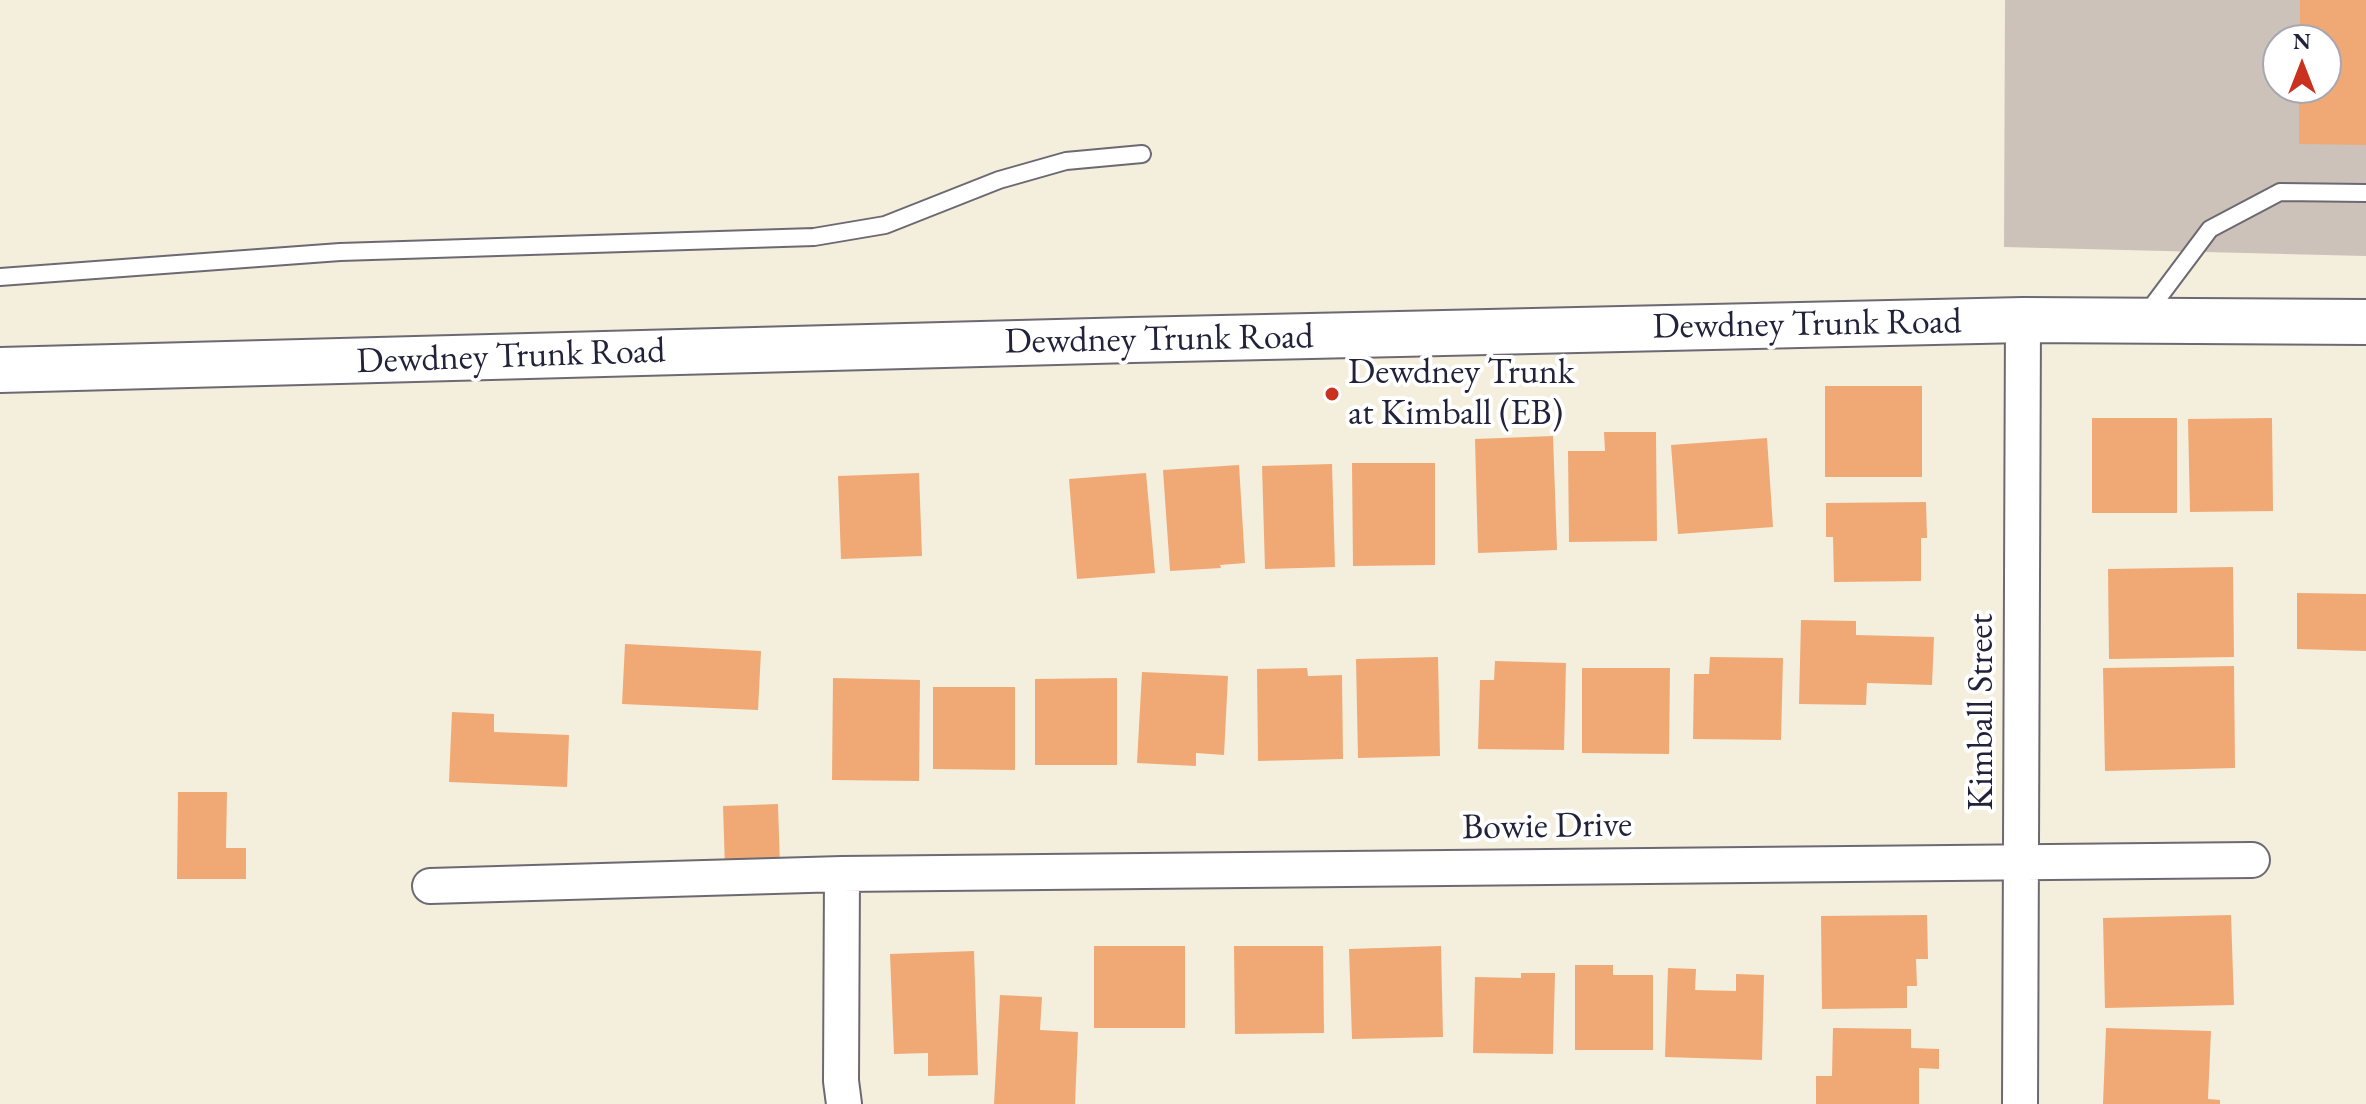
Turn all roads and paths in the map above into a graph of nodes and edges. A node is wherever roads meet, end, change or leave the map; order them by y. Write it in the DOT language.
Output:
graph roads {
  1 [pos="1142,154"];
  2 [pos="2366,193"];
  3 [pos="0,277"];
  4 [pos="2023,320"];
  5 [pos="2142,320"];
  6 [pos="2366,322"];
  7 [pos="0,370"];
  8 [pos="2252,860"];
  9 [pos="2022,863"];
  10 [pos="842,874"];
  11 [pos="430,886"];
  12 [pos="844,1104"];
  13 [pos="2020,1104"];
  1 -- 3 [label="lane"];
  2 -- 5 [label="lane"];
  4 -- 5 [label="main road, Dewdney Trunk Road"];
  4 -- 7 [label="main road, Dewdney Trunk Road"];
  4 -- 9 [label="street, Kimball Street"];
  5 -- 6 [label="main road, Dewdney Trunk Road"];
  8 -- 9 [label="street, Bowie Drive"];
  9 -- 10 [label="street, Bowie Drive"];
  9 -- 13 [label="street, Kimball Street"];
  10 -- 11 [label="street, Bowie Drive"];
  10 -- 12 [label="street"];
}
